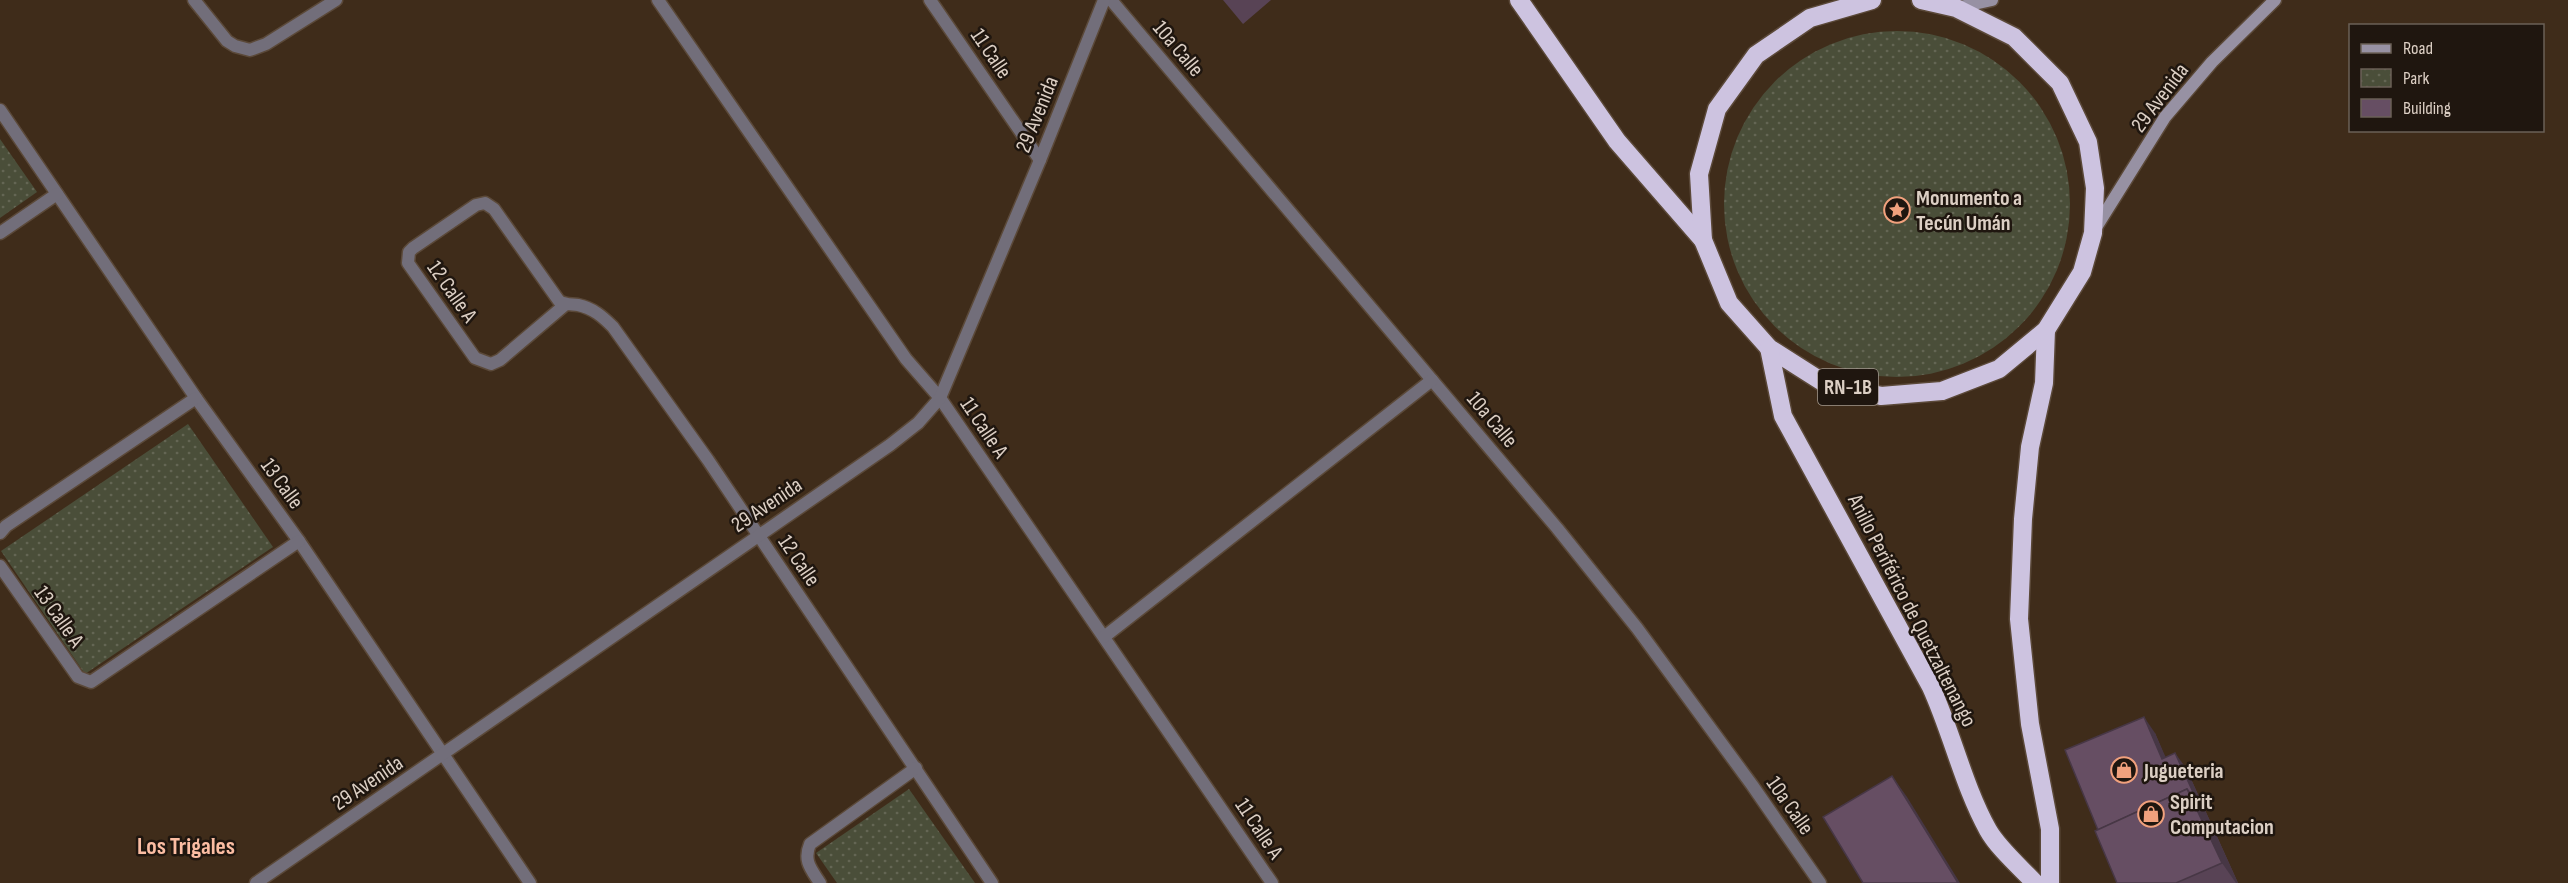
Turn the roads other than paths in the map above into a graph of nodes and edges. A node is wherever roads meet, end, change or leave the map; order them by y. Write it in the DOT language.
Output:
graph roads {
  1 [pos="194,0"];
  2 [pos="336,0"];
  3 [pos="658,0"];
  4 [pos="930,0"];
  5 [pos="1104,0"];
  6 [pos="1111,0"];
  7 [pos="1519,0"];
  8 [pos="1872,0"];
  9 [pos="1921,0"];
  10 [pos="1992,0"];
  11 [pos="2275,0"];
  12 [pos="1956,8"];
  13 [pos="0,110"];
  14 [pos="1040,160"];
  15 [pos="57,194"];
  16 [pos="0,233"];
  17 [pos="2092,233"];
  18 [pos="1703,240"];
  19 [pos="566,304"];
  20 [pos="2046,330"];
  21 [pos="1769,348"];
  22 [pos="1432,380"];
  23 [pos="196,398"];
  24 [pos="939,398"];
  25 [pos="0,532"];
  26 [pos="757,535"];
  27 [pos="298,541"];
  28 [pos="0,566"];
  29 [pos="1104,637"];
  30 [pos="442,756"];
  31 [pos="916,768"];
  32 [pos="256,883"];
  33 [pos="530,883"];
  34 [pos="820,883"];
  35 [pos="992,883"];
  36 [pos="1272,883"];
  37 [pos="1820,883"];
  38 [pos="2035,883"];
  39 [pos="2050,883"];
  1 -- 2 [label="street"];
  3 -- 24 [label="street, 11 Calle A"];
  4 -- 14 [label="street, 11 Calle"];
  5 -- 14 [label="street, 29 Avenida"];
  6 -- 22 [label="street, 10a Calle"];
  7 -- 18 [label="highway, RN-1B"];
  8 -- 18 [label="highway, RN-1B"];
  9 -- 12 [label="highway, RN-1B"];
  10 -- 12 [label="main road"];
  11 -- 17 [label="main road, 29 Avenida"];
  12 -- 17 [label="highway, RN-1B"];
  13 -- 15 [label="street, 13 Calle"];
  14 -- 24 [label="street, 29 Avenida"];
  15 -- 16 [label="street"];
  15 -- 23 [label="street, 13 Calle"];
  17 -- 20 [label="highway, RN-1B"];
  18 -- 21 [label="highway, RN-1B"];
  19 -- 19 [label="street, 12 Calle A"];
  19 -- 26 [label="street, 12 Calle"];
  20 -- 21 [label="highway, RN-1B"];
  20 -- 39 [label="highway, RN-1B"];
  21 -- 38 [label="highway, Anillo Periférico de Quetzaltenango / RN-1B"];
  22 -- 29 [label="street"];
  22 -- 37 [label="street, 10a Calle"];
  23 -- 25 [label="street"];
  23 -- 27 [label="street, 13 Calle"];
  24 -- 26 [label="street, 29 Avenida"];
  24 -- 29 [label="street, 11 Calle A"];
  26 -- 30 [label="street, 29 Avenida"];
  26 -- 31 [label="street, 12 Calle"];
  27 -- 28 [label="street, 13 Calle A"];
  27 -- 30 [label="street, 13 Calle"];
  29 -- 36 [label="street, 11 Calle A"];
  30 -- 32 [label="street, 29 Avenida"];
  30 -- 33 [label="street, 13 Calle"];
  31 -- 34 [label="street"];
  31 -- 35 [label="street, 12 Calle"];
}
